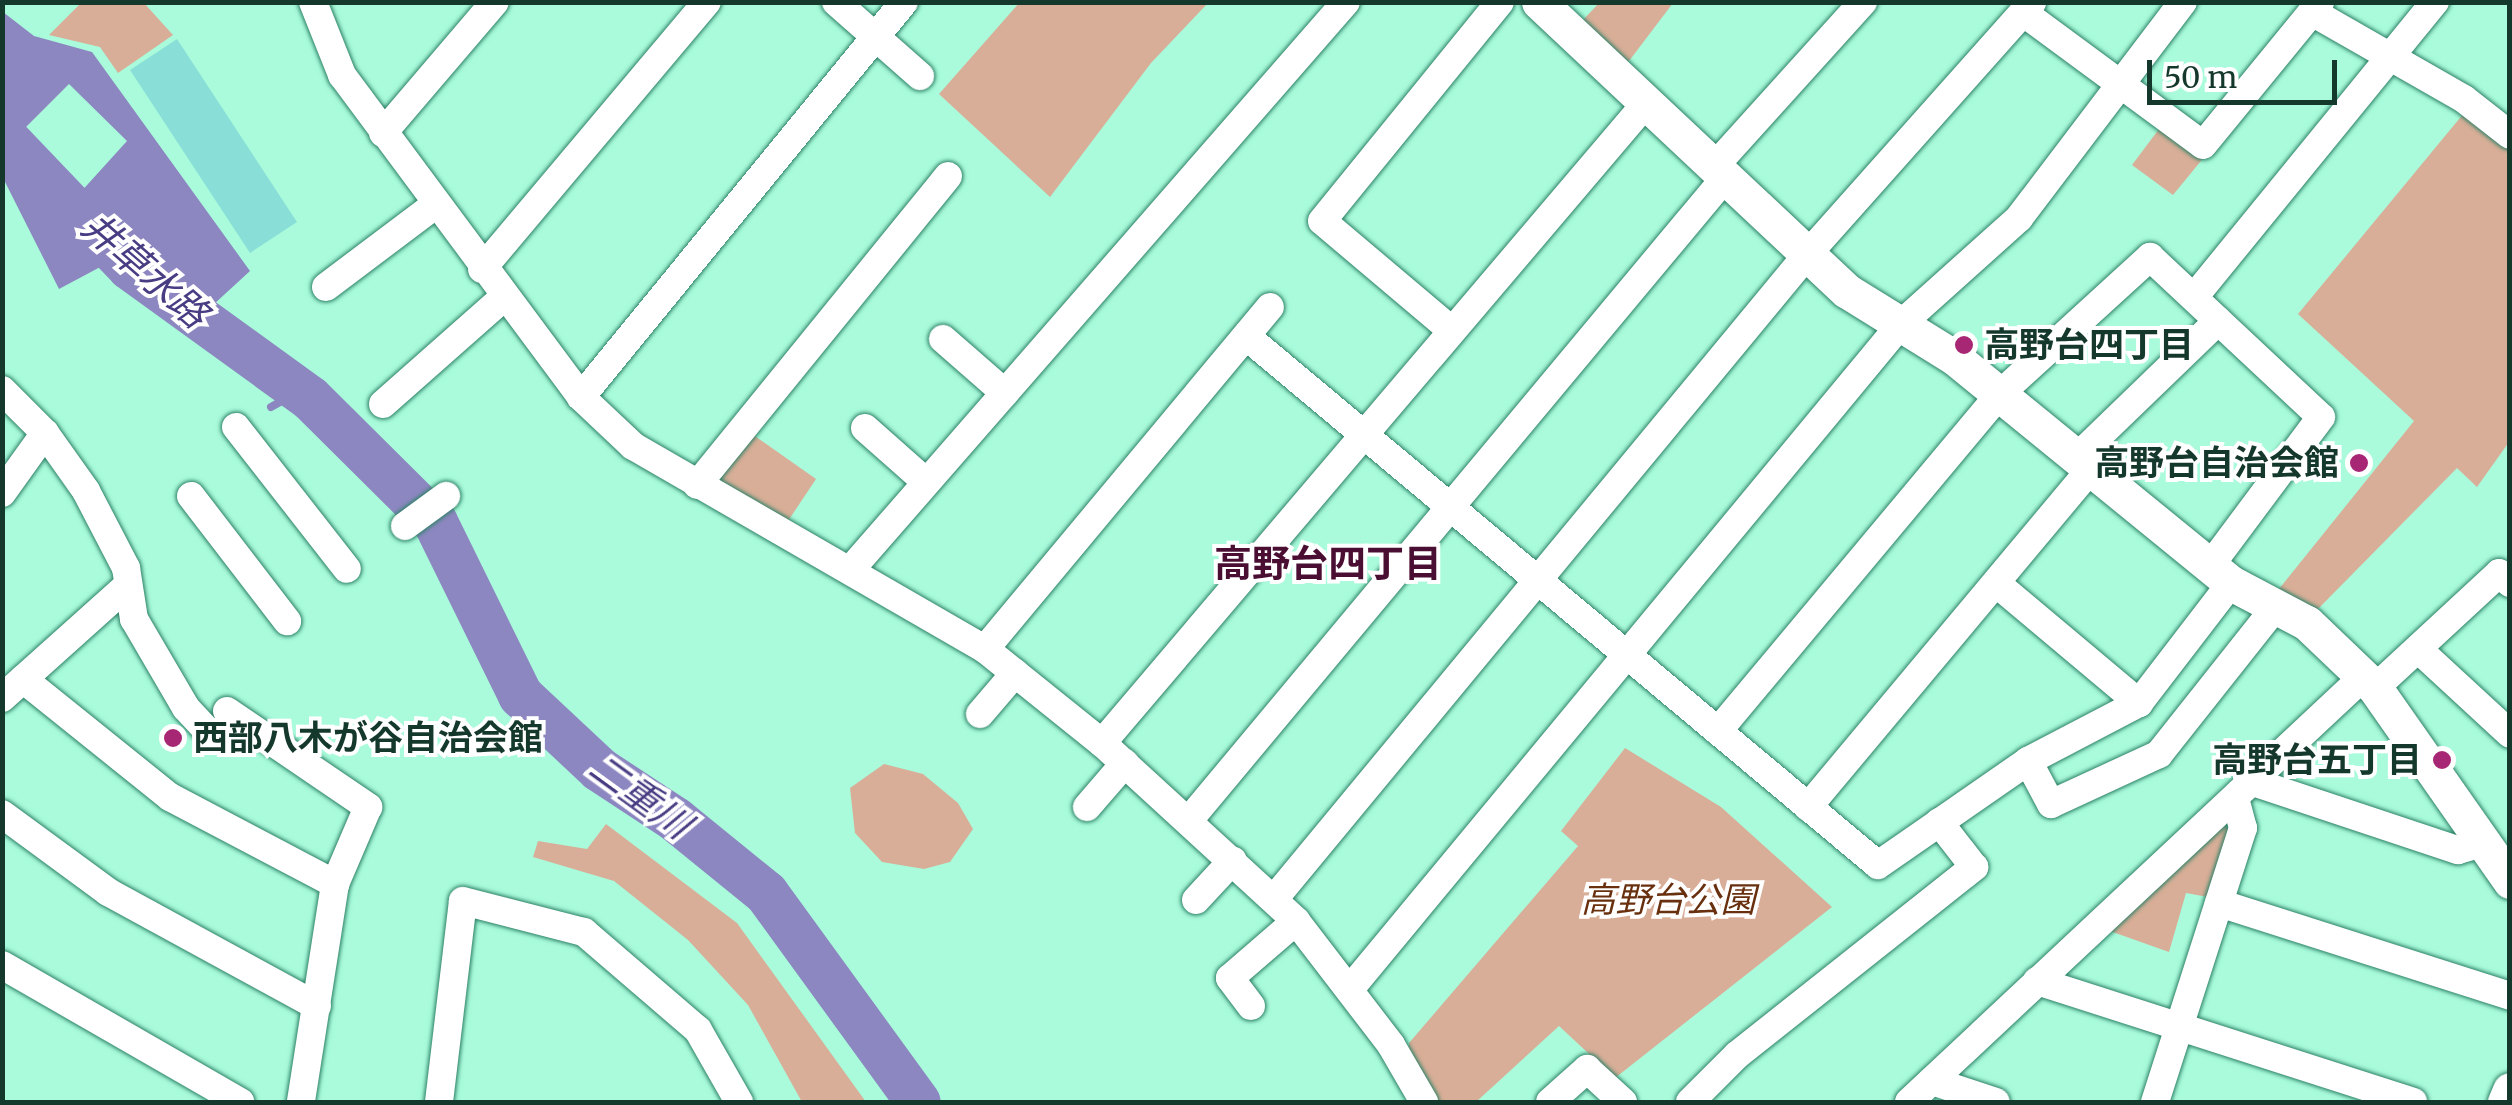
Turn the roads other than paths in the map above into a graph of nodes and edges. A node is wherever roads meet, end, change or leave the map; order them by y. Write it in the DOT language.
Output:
graph roads {
  1 [pos="313,2"];
  2 [pos="496,2"];
  3 [pos="707,2"];
  4 [pos="836,2"];
  5 [pos="904,2"];
  6 [pos="1346,2"];
  7 [pos="1500,2"];
  8 [pos="1540,2"];
  9 [pos="1863,2"];
  10 [pos="2183,2"];
  11 [pos="2435,2"];
  12 [pos="2316,7"];
  13 [pos="2028,8"];
  14 [pos="876,36"];
  15 [pos="2393,59"];
  16 [pos="920,76"];
  17 [pos="2122,85"];
  18 [pos="1647,102"];
  19 [pos="383,133"];
  20 [pos="2509,133"];
  21 [pos="1719,173"];
  22 [pos="948,176"];
  23 [pos="436,204"];
  24 [pos="1806,256"];
  25 [pos="482,268"];
  26 [pos="326,287"];
  27 [pos="504,296"];
  28 [pos="2195,296"];
  29 [pos="1270,307"];
  30 [pos="2218,321"];
  31 [pos="1901,324"];
  32 [pos="1450,329"];
  33 [pos="1246,336"];
  34 [pos="943,340"];
  35 [pos="2,390"];
  36 [pos="1004,393"];
  37 [pos="2002,394"];
  38 [pos="581,397"];
  39 [pos="383,404"];
  40 [pos="236,427"];
  41 [pos="866,428"];
  42 [pos="45,433"];
  43 [pos="1364,435"];
  44 [pos="2084,463"];
  45 [pos="926,482"];
  46 [pos="697,485"];
  47 [pos="2,493"];
  48 [pos="191,496"];
  49 [pos="446,496"];
  50 [pos="1450,507"];
  51 [pos="405,526"];
  52 [pos="852,568"];
  53 [pos="347,569"];
  54 [pos="2220,574"];
  55 [pos="1538,580"];
  56 [pos="1996,583"];
  57 [pos="2510,583"];
  58 [pos="127,586"];
  59 [pos="2273,610"];
  60 [pos="287,621"];
  61 [pos="984,649"];
  62 [pos="2418,649"];
  63 [pos="1627,655"];
  64 [pos="1015,674"];
  65 [pos="2370,682"];
  66 [pos="13,689"];
  67 [pos="2138,704"];
  68 [pos="227,711"];
  69 [pos="980,714"];
  70 [pos="1718,731"];
  71 [pos="2510,734"];
  72 [pos="211,735"];
  73 [pos="1102,743"];
  74 [pos="2028,761"];
  75 [pos="1125,763"];
  76 [pos="2244,790"];
  77 [pos="1808,806"];
  78 [pos="1087,807"];
  79 [pos="2,814"];
  80 [pos="1190,819"];
  81 [pos="1939,822"];
  82 [pos="2483,843"];
  83 [pos="1233,860"];
  84 [pos="2510,881"];
  85 [pos="335,884"];
  86 [pos="1274,898"];
  87 [pos="1196,900"];
  88 [pos="2219,903"];
  89 [pos="1296,921"];
  90 [pos="3,966"];
  91 [pos="2037,981"];
  92 [pos="1350,989"];
  93 [pos="2510,996"];
  94 [pos="317,1006"];
  95 [pos="1251,1006"];
  96 [pos="2180,1025"];
  97 [pos="1932,1081"];
  98 [pos="2510,1090"];
  99 [pos="240,1102"];
  100 [pos="301,1102"];
  101 [pos="439,1102"];
  102 [pos="739,1102"];
  103 [pos="1424,1102"];
  104 [pos="1550,1102"];
  105 [pos="1623,1102"];
  106 [pos="1690,1102"];
  107 [pos="1909,1102"];
  108 [pos="1996,1102"];
  109 [pos="2155,1102"];
  110 [pos="2413,1102"];
  111 [pos="2504,1102"];
  1 -- 19 [label="street"];
  2 -- 19 [label="street"];
  3 -- 25 [label="street"];
  4 -- 14 [label="street"];
  5 -- 14 [label="street"];
  6 -- 36 [label="street"];
  7 -- 32 [label="street"];
  8 -- 18 [label="street"];
  9 -- 21 [label="street"];
  10 -- 17 [label="street"];
  11 -- 15 [label="street"];
  12 -- 15 [label="street"];
  12 -- 17 [label="street"];
  13 -- 17 [label="street"];
  13 -- 24 [label="street"];
  14 -- 16 [label="street"];
  14 -- 38 [label="street"];
  15 -- 20 [label="street"];
  15 -- 28 [label="street"];
  17 -- 31 [label="street"];
  18 -- 21 [label="street"];
  18 -- 32 [label="street"];
  19 -- 23 [label="street"];
  21 -- 24 [label="street"];
  21 -- 50 [label="street"];
  22 -- 46 [label="street"];
  23 -- 25 [label="street"];
  23 -- 26 [label="street"];
  24 -- 31 [label="street"];
  24 -- 55 [label="street"];
  25 -- 27 [label="street"];
  27 -- 38 [label="street"];
  27 -- 39 [label="street"];
  28 -- 30 [label="street"];
  28 -- 37 [label="street"];
  29 -- 33 [label="street"];
  30 -- 44 [label="street"];
  30 -- 54 [label="street"];
  31 -- 37 [label="street"];
  31 -- 63 [label="street"];
  32 -- 43 [label="street"];
  33 -- 43 [label="street"];
  33 -- 61 [label="street"];
  34 -- 36 [label="street"];
  35 -- 42 [label="street"];
  36 -- 45 [label="street"];
  37 -- 44 [label="street"];
  37 -- 70 [label="street"];
  38 -- 46 [label="street"];
  40 -- 53 [label="street"];
  41 -- 45 [label="street"];
  42 -- 47 [label="street"];
  42 -- 58 [label="street"];
  43 -- 50 [label="street"];
  43 -- 73 [label="street"];
  44 -- 54 [label="street"];
  44 -- 56 [label="street"];
  45 -- 52 [label="street"];
  46 -- 52 [label="street"];
  48 -- 60 [label="street"];
  49 -- 51 [label="street"];
  50 -- 55 [label="street"];
  50 -- 80 [label="street"];
  52 -- 61 [label="street"];
  54 -- 59 [label="street"];
  54 -- 67 [label="street"];
  55 -- 63 [label="street"];
  55 -- 86 [label="street"];
  56 -- 67 [label="street"];
  56 -- 77 [label="street"];
  57 -- 62 [label="street"];
  58 -- 66 [label="street"];
  58 -- 72 [label="street"];
  59 -- 65 [label="street"];
  59 -- 74 [label="street"];
  61 -- 64 [label="street"];
  62 -- 65 [label="street"];
  62 -- 71 [label="street"];
  63 -- 70 [label="street"];
  63 -- 92 [label="street"];
  64 -- 69 [label="street"];
  64 -- 73 [label="street"];
  65 -- 76 [label="street"];
  65 -- 82 [label="street"];
  66 -- 85 [label="street"];
  67 -- 74 [label="street"];
  68 -- 85 [label="street"];
  70 -- 77 [label="street"];
  73 -- 75 [label="street"];
  74 -- 81 [label="street"];
  75 -- 78 [label="street"];
  75 -- 80 [label="street"];
  76 -- 82 [label="street"];
  76 -- 88 [label="street"];
  76 -- 91 [label="street"];
  77 -- 81 [label="street"];
  79 -- 94 [label="street"];
  80 -- 83 [label="street"];
  81 -- 106 [label="street"];
  82 -- 84 [label="street"];
  83 -- 86 [label="street"];
  83 -- 87 [label="street"];
  85 -- 94 [label="street"];
  86 -- 89 [label="street"];
  88 -- 93 [label="street"];
  88 -- 96 [label="street"];
  89 -- 92 [label="street"];
  89 -- 95 [label="street"];
  90 -- 99 [label="street"];
  91 -- 96 [label="street"];
  91 -- 97 [label="street"];
  92 -- 103 [label="street"];
  94 -- 100 [label="street"];
  96 -- 109 [label="street"];
  96 -- 110 [label="street"];
  97 -- 107 [label="street"];
  97 -- 108 [label="street"];
  98 -- 111 [label="street"];
  101 -- 102 [label="street"];
  104 -- 105 [label="street"];
}
